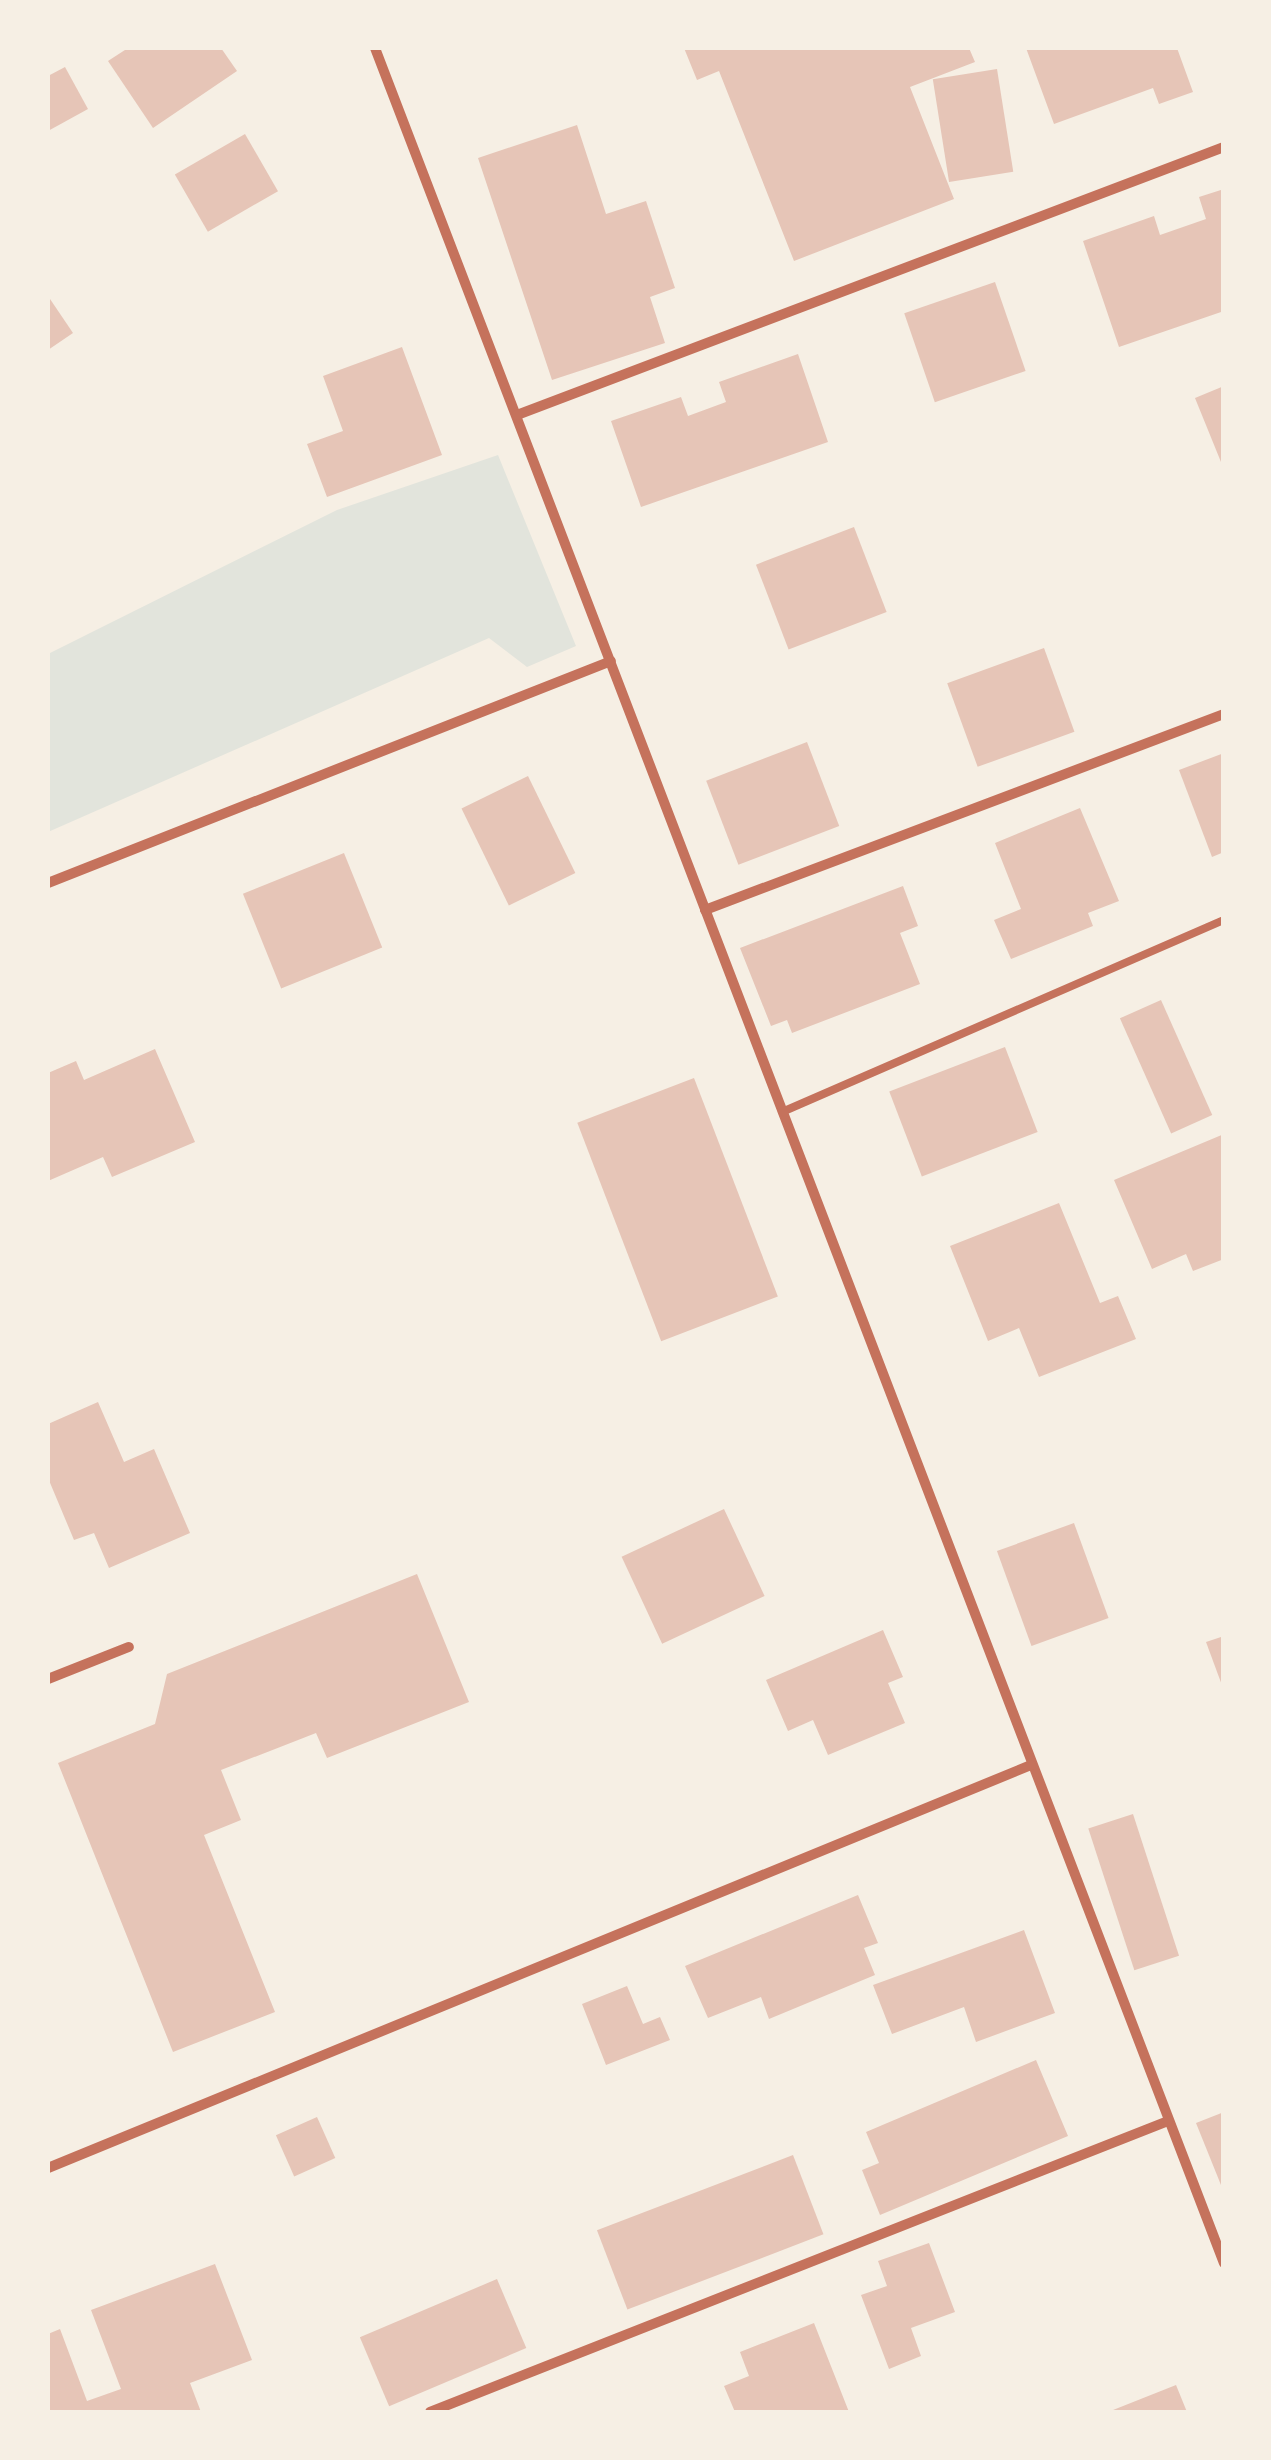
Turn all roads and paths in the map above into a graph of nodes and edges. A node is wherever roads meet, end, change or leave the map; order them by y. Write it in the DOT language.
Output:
graph roads {
  1 [pos="376,48"];
  2 [pos="1224,147"];
  3 [pos="516,414"];
  4 [pos="611,661"];
  5 [pos="1224,714"];
  6 [pos="48,884"];
  7 [pos="706,910"];
  8 [pos="1224,920"];
  9 [pos="782,1112"];
  10 [pos="129,1647"];
  11 [pos="48,1679"];
  12 [pos="1031,1765"];
  13 [pos="1168,2121"];
  14 [pos="48,2168"];
  15 [pos="1224,2264"];
  16 [pos="430,2412"];
  1 -- 3 [label="street"];
  2 -- 3 [label="street"];
  3 -- 4 [label="street"];
  4 -- 6 [label="street"];
  4 -- 7 [label="street"];
  5 -- 7 [label="street"];
  7 -- 9 [label="street"];
  8 -- 9 [label="lane"];
  9 -- 12 [label="street"];
  10 -- 11 [label="street"];
  12 -- 13 [label="street"];
  12 -- 14 [label="street"];
  13 -- 15 [label="street"];
  13 -- 16 [label="street"];
}
